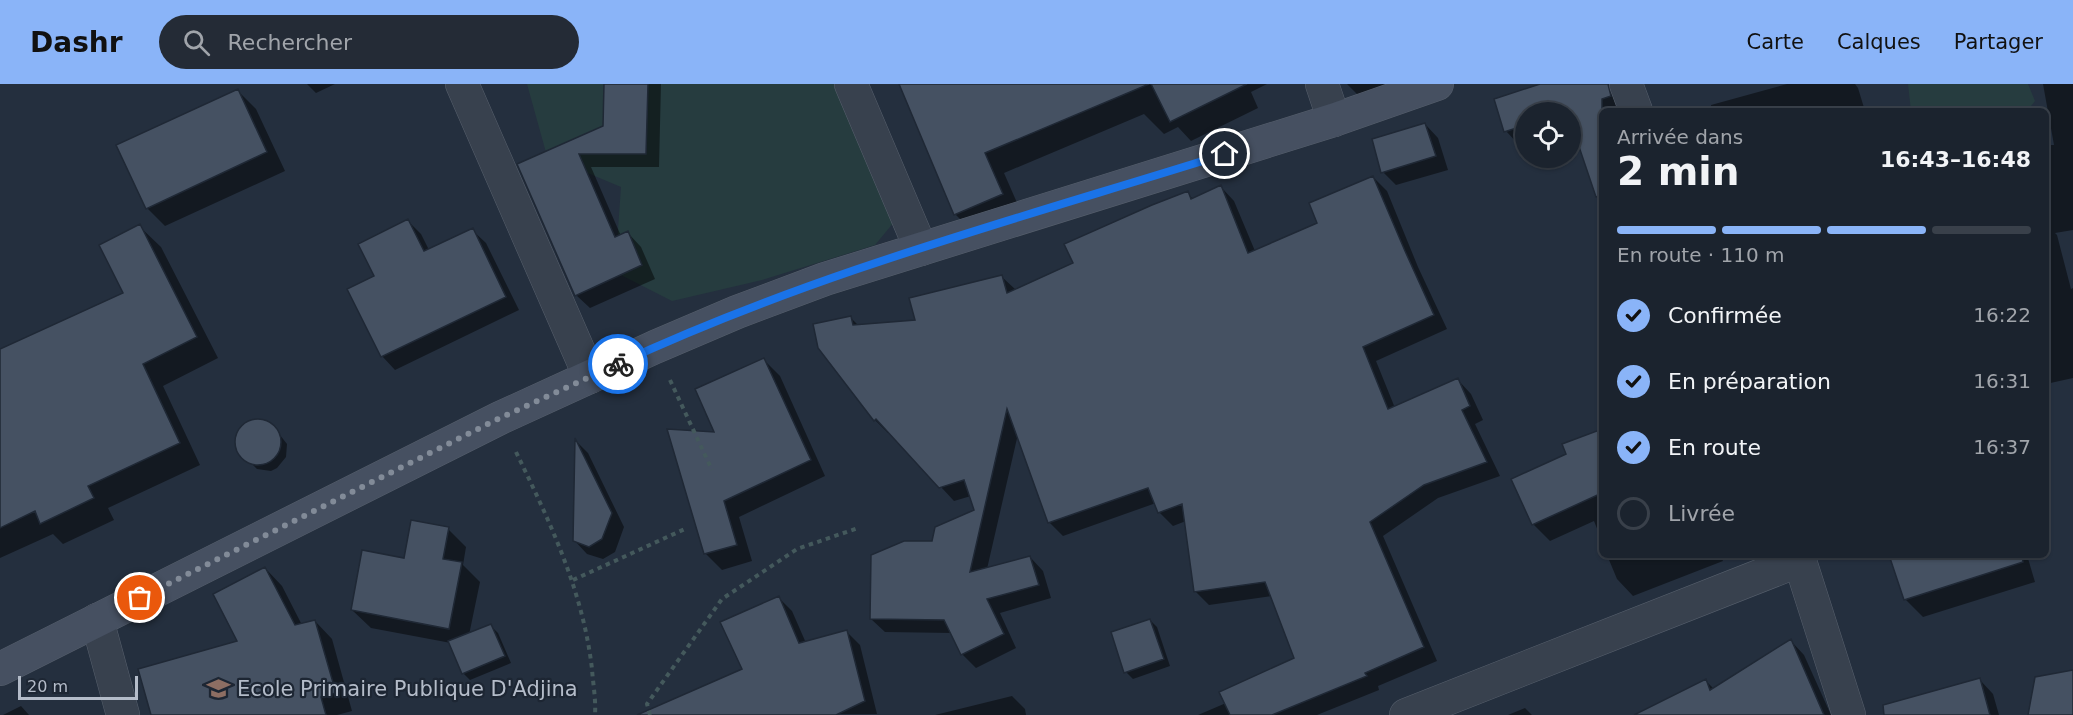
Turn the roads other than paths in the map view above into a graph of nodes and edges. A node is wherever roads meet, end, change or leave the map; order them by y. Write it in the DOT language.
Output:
graph roads {
  1 [pos="462,84"];
  2 [pos="851,84"];
  3 [pos="1322,84"];
  4 [pos="1437,84"];
  5 [pos="1626,84"];
  6 [pos="1635,108"];
  7 [pos="1334,120"];
  8 [pos="921,249"];
  9 [pos="590,377"];
  10 [pos="1799,558"];
  11 [pos="98,620"];
  12 [pos="0,669"];
  13 [pos="123,715"];
  14 [pos="1406,715"];
  15 [pos="1849,715"];
  1 -- 9 [label="street"];
  2 -- 8 [label="street"];
  3 -- 7 [label="street"];
  4 -- 7 [label="street"];
  5 -- 6 [label="street"];
  7 -- 8 [label="street"];
  8 -- 9 [label="street"];
  9 -- 11 [label="street"];
  10 -- 14 [label="street"];
  10 -- 15 [label="street"];
  11 -- 12 [label="street"];
  11 -- 13 [label="street"];
}
